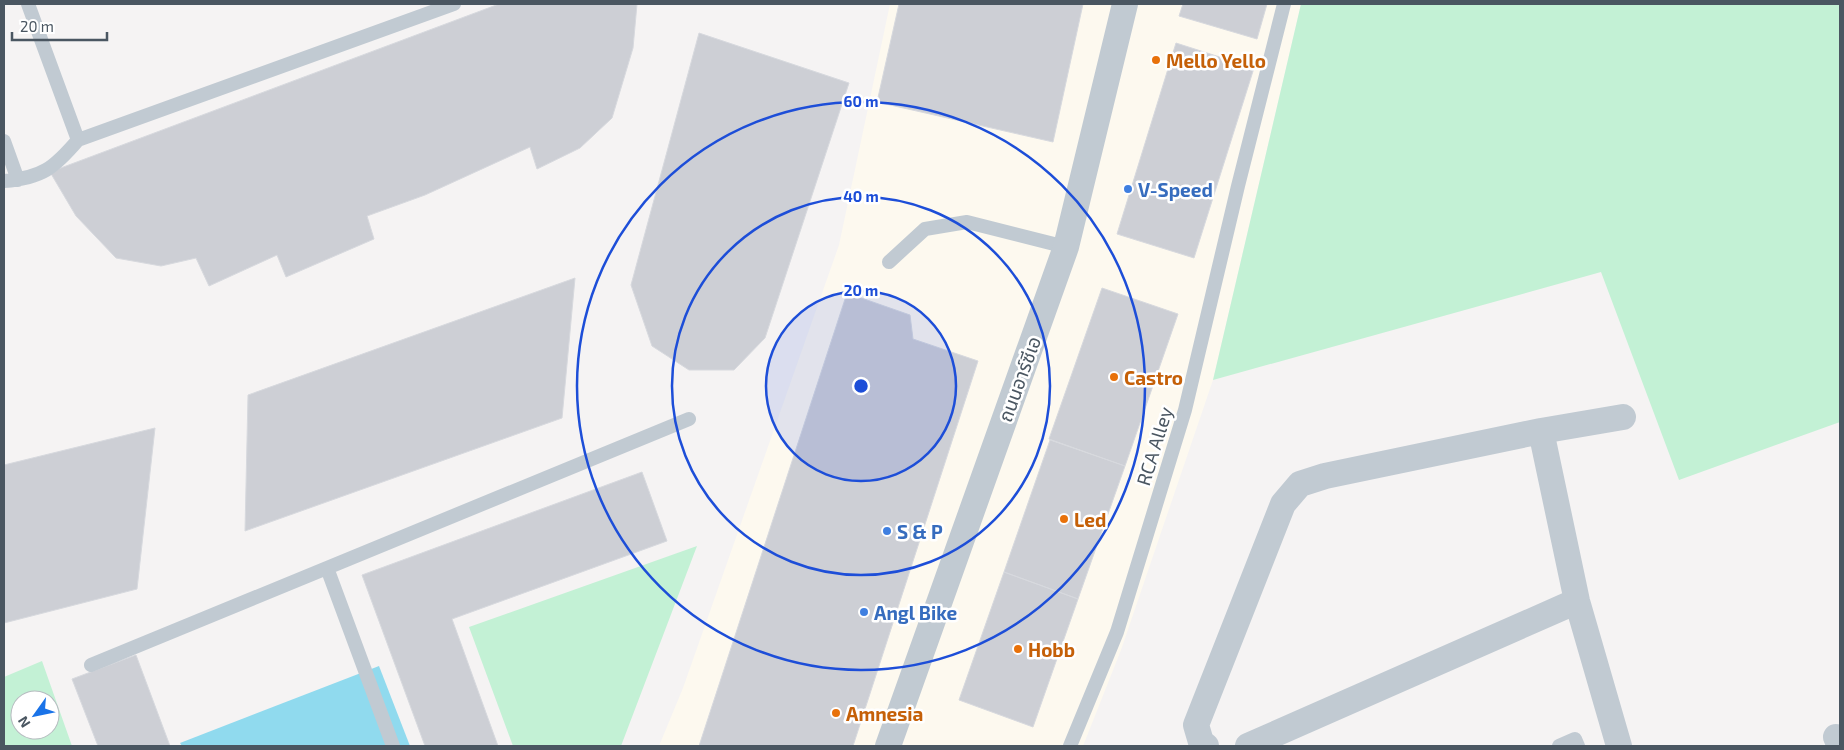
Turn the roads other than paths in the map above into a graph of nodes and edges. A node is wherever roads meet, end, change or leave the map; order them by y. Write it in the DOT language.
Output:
graph roads {
  1 [pos="28,4"];
  2 [pos="454,4"];
  3 [pos="1125,4"];
  4 [pos="1284,4"];
  5 [pos="78,140"];
  6 [pos="4,141"];
  7 [pos="11,181"];
  8 [pos="1066,247"];
  9 [pos="889,262"];
  10 [pos="1623,417"];
  11 [pos="690,419"];
  12 [pos="1541,431"];
  13 [pos="327,568"];
  14 [pos="1577,601"];
  15 [pos="91,665"];
  16 [pos="392,746"];
  17 [pos="888,746"];
  18 [pos="1070,746"];
  19 [pos="1206,746"];
  20 [pos="1248,746"];
  21 [pos="1559,746"];
  22 [pos="1578,746"];
  23 [pos="1619,746"];
  1 -- 5 [label="lane"];
  2 -- 5 [label="lane"];
  3 -- 8 [label="street, ถนนอาร์ซีเอ"];
  4 -- 18 [label="lane, RCA Alley"];
  5 -- 7 [label="lane"];
  6 -- 7 [label="lane"];
  8 -- 9 [label="lane"];
  8 -- 17 [label="street, ถนนอาร์ซีเอ"];
  10 -- 12 [label="street"];
  11 -- 13 [label="lane"];
  12 -- 14 [label="street"];
  12 -- 19 [label="street"];
  13 -- 15 [label="lane"];
  13 -- 16 [label="lane"];
  14 -- 20 [label="street"];
  14 -- 23 [label="street"];
  21 -- 22 [label="lane"];
}
